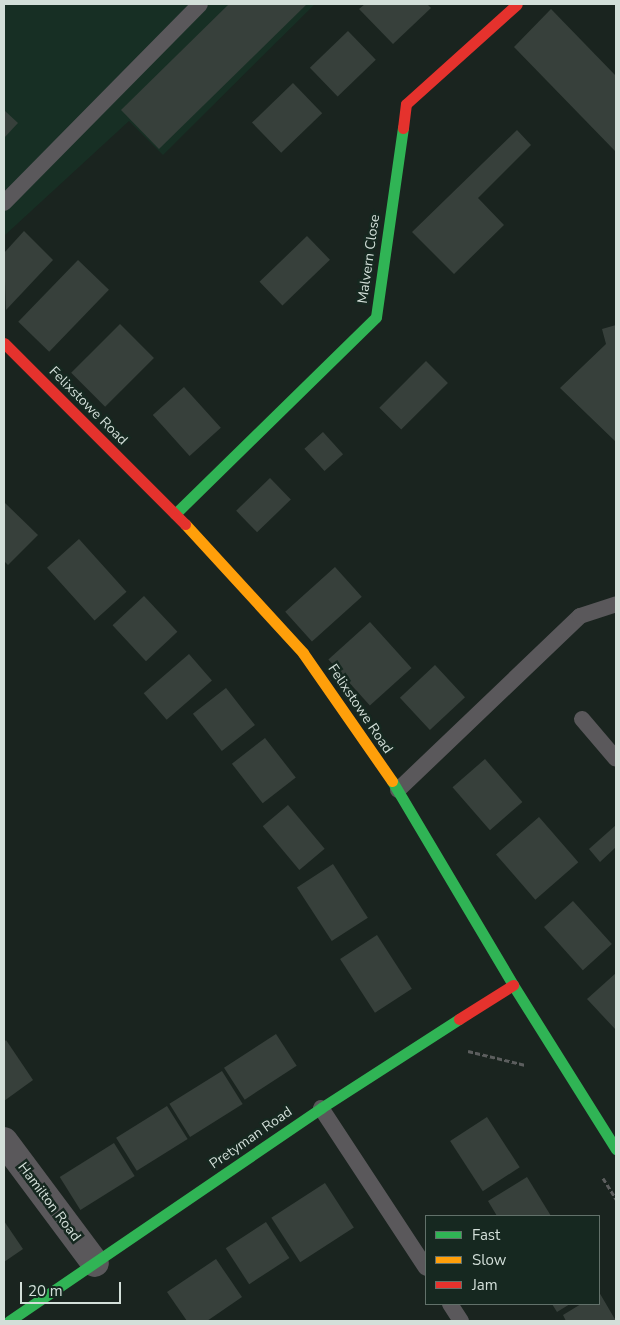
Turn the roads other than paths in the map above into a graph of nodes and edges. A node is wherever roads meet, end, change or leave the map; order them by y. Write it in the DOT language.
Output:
graph roads {
  1 [pos="200,4"];
  2 [pos="517,4"];
  3 [pos="4,203"];
  4 [pos="4,343"];
  5 [pos="175,514"];
  6 [pos="616,604"];
  7 [pos="582,719"];
  8 [pos="616,759"];
  9 [pos="398,790"];
  10 [pos="513,985"];
  11 [pos="321,1108"];
  12 [pos="4,1142"];
  13 [pos="615,1143"];
  14 [pos="95,1263"];
  15 [pos="425,1266"];
  16 [pos="451,1305"];
  17 [pos="9,1321"];
  18 [pos="461,1321"];
  1 -- 3 [label="lane"];
  2 -- 5 [label="street, Malvern Close"];
  4 -- 5 [label="street, Felixstowe Road"];
  5 -- 9 [label="street, Felixstowe Road"];
  6 -- 9 [label="lane"];
  7 -- 8 [label="lane"];
  9 -- 10 [label="street, Felixstowe Road"];
  10 -- 11 [label="street, Pretyman Road"];
  10 -- 13 [label="street, Felixstowe Road"];
  11 -- 14 [label="street, Pretyman Road"];
  11 -- 15 [label="lane"];
  12 -- 14 [label="street, Hamilton Road"];
  14 -- 17 [label="street, Pretyman Road"];
  16 -- 18 [label="lane"];
}
